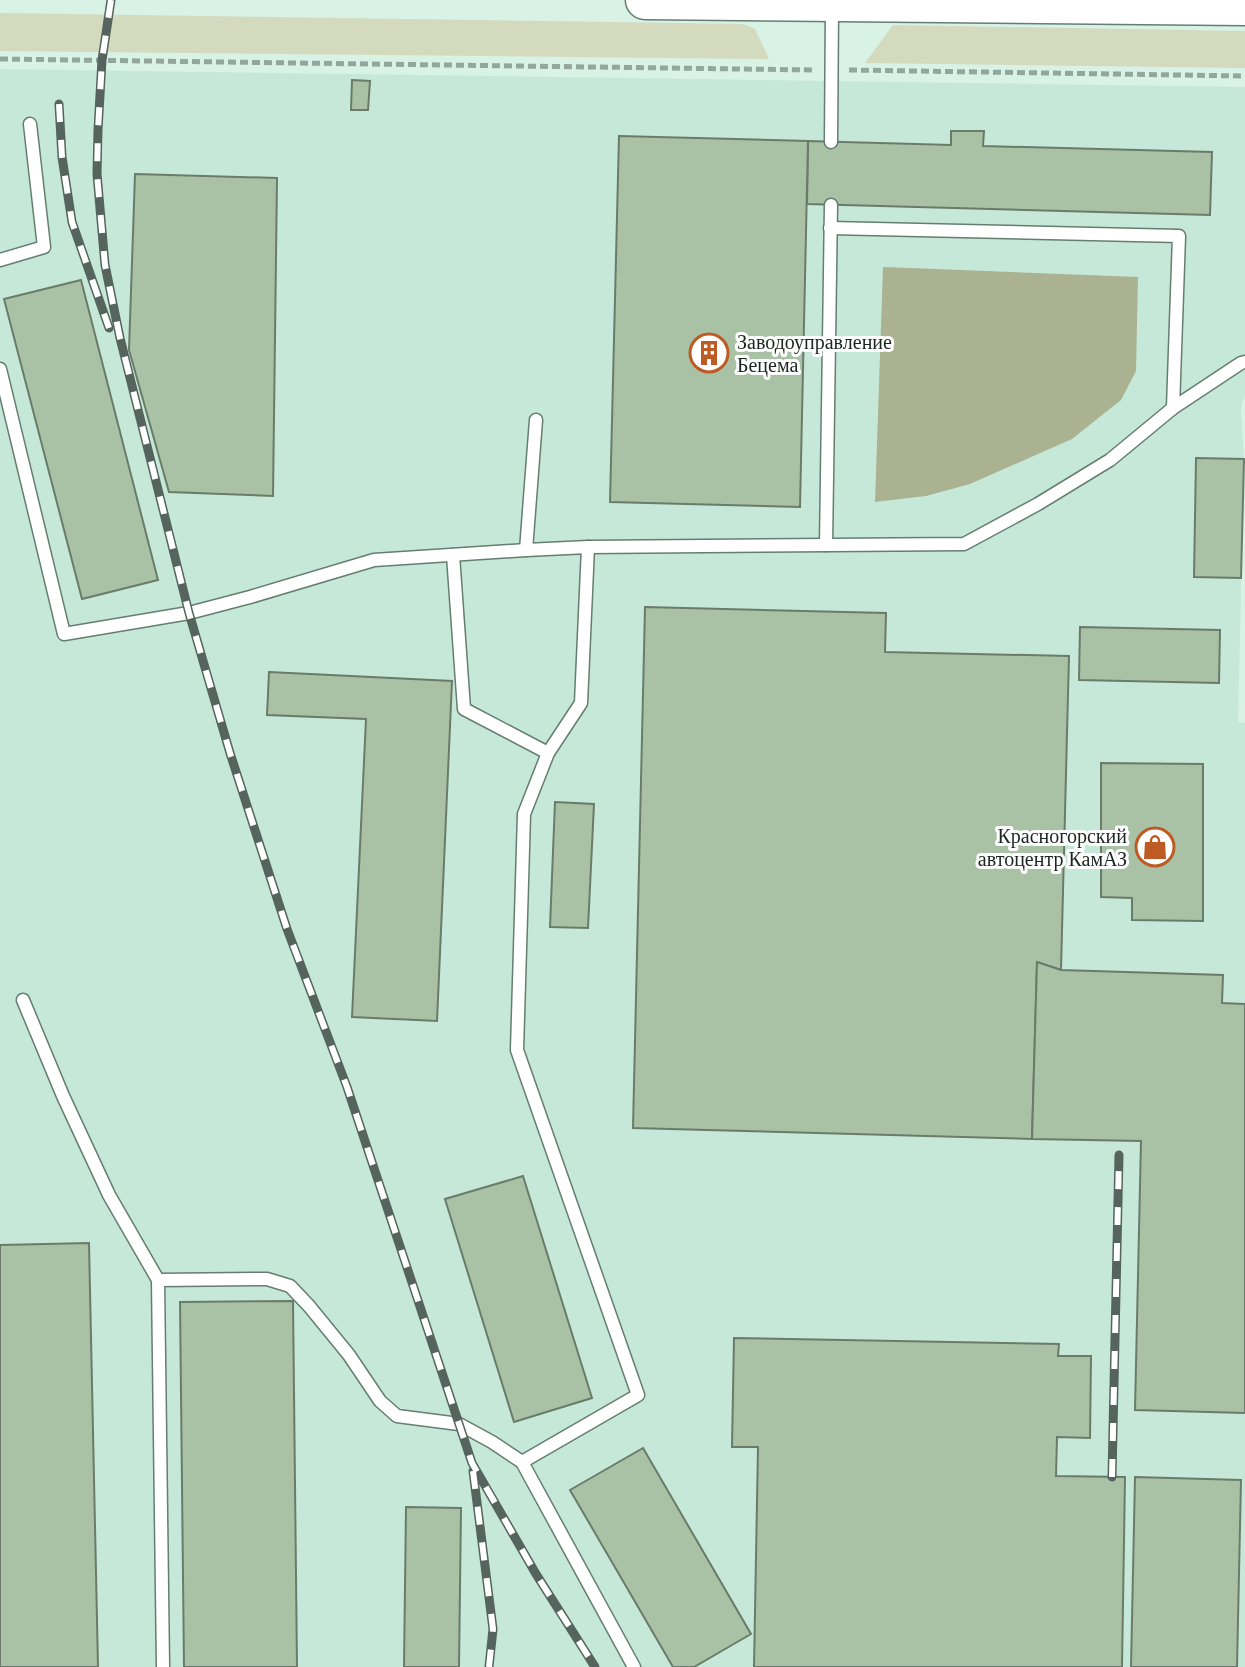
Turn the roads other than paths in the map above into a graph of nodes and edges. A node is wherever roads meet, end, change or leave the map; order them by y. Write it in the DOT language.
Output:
graph roads {
  1 [pos="645,0"];
  2 [pos="832,3"];
  3 [pos="1245,6"];
  4 [pos="30,124"];
  5 [pos="831,142"];
  6 [pos="831,205"];
  7 [pos="830,228"];
  8 [pos="0,260"];
  9 [pos="1245,362"];
  10 [pos="0,369"];
  11 [pos="1173,408"];
  12 [pos="536,420"];
  13 [pos="826,545"];
  14 [pos="588,547"];
  15 [pos="526,550"];
  16 [pos="453,555"];
  17 [pos="548,753"];
  18 [pos="23,1000"];
  19 [pos="158,1280"];
  20 [pos="522,1462"];
  21 [pos="163,1667"];
  22 [pos="634,1667"];
  1 -- 2 [label="main road"];
  2 -- 3 [label="main road"];
  2 -- 5 [label="lane"];
  4 -- 8 [label="lane"];
  6 -- 7 [label="lane"];
  7 -- 11 [label="lane"];
  7 -- 13 [label="lane"];
  9 -- 11 [label="lane"];
  10 -- 16 [label="lane"];
  11 -- 13 [label="lane"];
  12 -- 15 [label="lane"];
  13 -- 14 [label="lane"];
  14 -- 15 [label="lane"];
  14 -- 17 [label="lane"];
  15 -- 16 [label="lane"];
  16 -- 17 [label="lane"];
  17 -- 20 [label="lane"];
  18 -- 19 [label="lane"];
  19 -- 20 [label="lane"];
  19 -- 21 [label="lane"];
  20 -- 22 [label="lane"];
}
